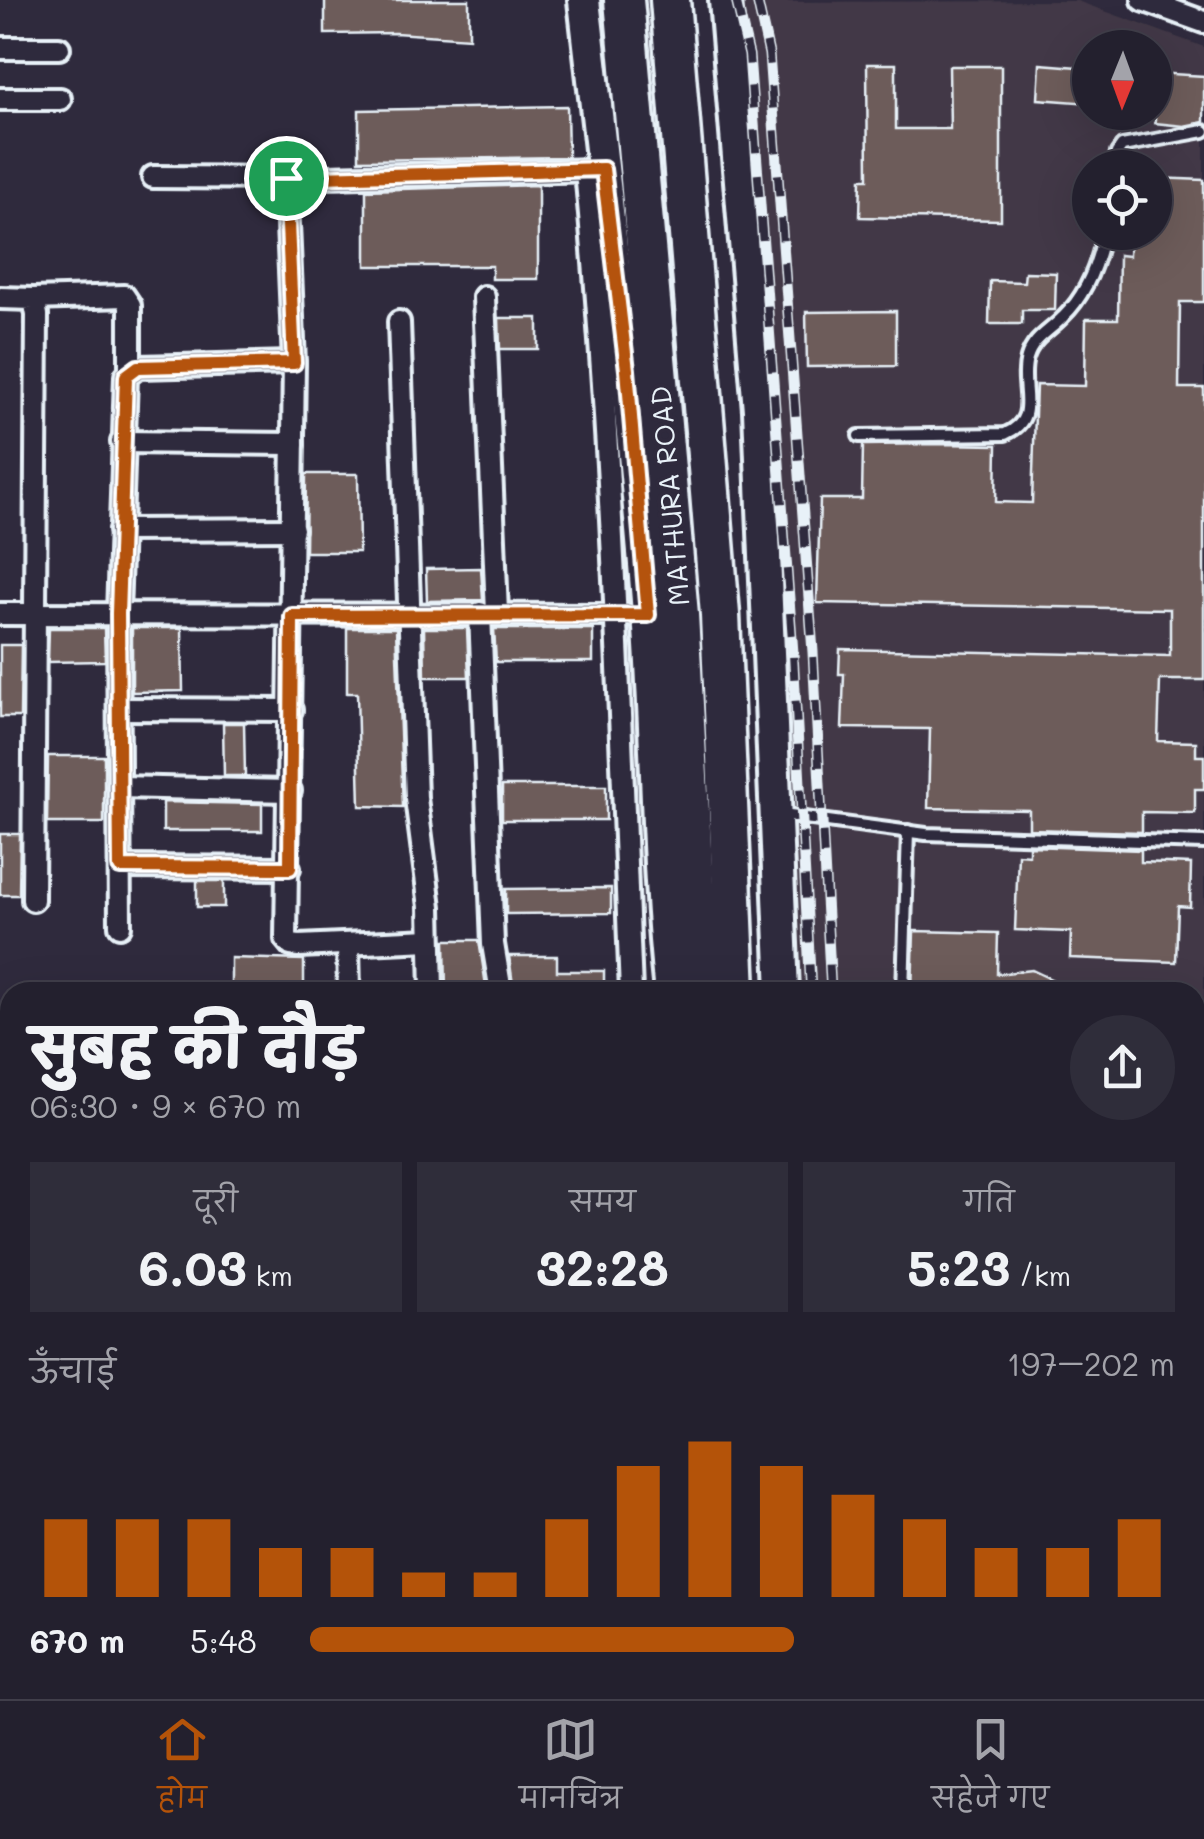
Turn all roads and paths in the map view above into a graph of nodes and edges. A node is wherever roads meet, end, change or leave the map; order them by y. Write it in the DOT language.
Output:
graph roads {
  1 [pos="584,0"];
  2 [pos="624,0"];
  3 [pos="670,0"];
  4 [pos="725,0"];
  5 [pos="1142,0"];
  6 [pos="1204,22"];
  7 [pos="0,48"];
  8 [pos="59,48"];
  9 [pos="0,98"];
  10 [pos="60,99"];
  11 [pos="1204,131"];
  12 [pos="1118,150"];
  13 [pos="594,170"];
  14 [pos="153,177"];
  15 [pos="286,178"];
  16 [pos="1098,250"];
  17 [pos="484,296"];
  18 [pos="0,298"];
  19 [pos="34,300"];
  20 [pos="399,322"];
  21 [pos="294,363"];
  22 [pos="130,371"];
  23 [pos="859,436"];
  24 [pos="122,442"];
  25 [pos="293,444"];
  26 [pos="120,530"];
  27 [pos="292,530"];
  28 [pos="488,613"];
  29 [pos="0,614"];
  30 [pos="35,614"];
  31 [pos="118,614"];
  32 [pos="409,615"];
  33 [pos="648,615"];
  34 [pos="292,616"];
  35 [pos="616,616"];
  36 [pos="118,709"];
  37 [pos="291,710"];
  38 [pos="119,787"];
  39 [pos="290,790"];
  40 [pos="775,814"];
  41 [pos="908,832"];
  42 [pos="1204,843"];
  43 [pos="120,867"];
  44 [pos="290,868"];
  45 [pos="33,900"];
  46 [pos="120,926"];
  47 [pos="430,940"];
  48 [pos="348,945"];
  49 [pos="349,982"];
  50 [pos="432,982"];
  51 [pos="499,982"];
  52 [pos="632,982"];
  53 [pos="669,982"];
  54 [pos="699,982"];
  55 [pos="736,982"];
  56 [pos="783,982"];
  57 [pos="903,982"];
  1 -- 13 [label="main road"];
  2 -- 54 [label="highway, MATHURA ROAD"];
  3 -- 55 [label="highway, MATHURA ROAD"];
  4 -- 40 [label="main road"];
  5 -- 6 [label="street"];
  7 -- 8 [label="street"];
  9 -- 10 [label="street"];
  11 -- 12 [label="lane"];
  13 -- 15 [label="street"];
  13 -- 33 [label="main road"];
  13 -- 35 [label="street"];
  14 -- 15 [label="street"];
  15 -- 21 [label="street"];
  16 -- 23 [label="lane"];
  17 -- 28 [label="street"];
  18 -- 19 [label="street"];
  19 -- 22 [label="street"];
  19 -- 30 [label="street"];
  20 -- 32 [label="street"];
  21 -- 22 [label="street"];
  21 -- 25 [label="street"];
  22 -- 24 [label="street"];
  24 -- 25 [label="street"];
  24 -- 26 [label="street"];
  25 -- 27 [label="street"];
  26 -- 27 [label="street"];
  26 -- 31 [label="street"];
  27 -- 34 [label="street"];
  28 -- 32 [label="street"];
  28 -- 35 [label="street"];
  28 -- 51 [label="street"];
  29 -- 30 [label="street"];
  30 -- 31 [label="street"];
  30 -- 45 [label="street"];
  31 -- 34 [label="street"];
  31 -- 36 [label="street"];
  32 -- 34 [label="street"];
  32 -- 47 [label="street"];
  33 -- 35 [label="street"];
  33 -- 53 [label="main road"];
  34 -- 37 [label="street"];
  35 -- 52 [label="street"];
  36 -- 37 [label="street"];
  36 -- 38 [label="street"];
  37 -- 39 [label="street"];
  38 -- 39 [label="street"];
  38 -- 43 [label="street"];
  39 -- 44 [label="street"];
  40 -- 41 [label="lane"];
  40 -- 56 [label="main road"];
  41 -- 42 [label="lane"];
  41 -- 57 [label="lane"];
  43 -- 44 [label="street"];
  43 -- 46 [label="street"];
  44 -- 48 [label="street"];
  47 -- 48 [label="street"];
  47 -- 50 [label="street"];
  48 -- 49 [label="street"];
}
